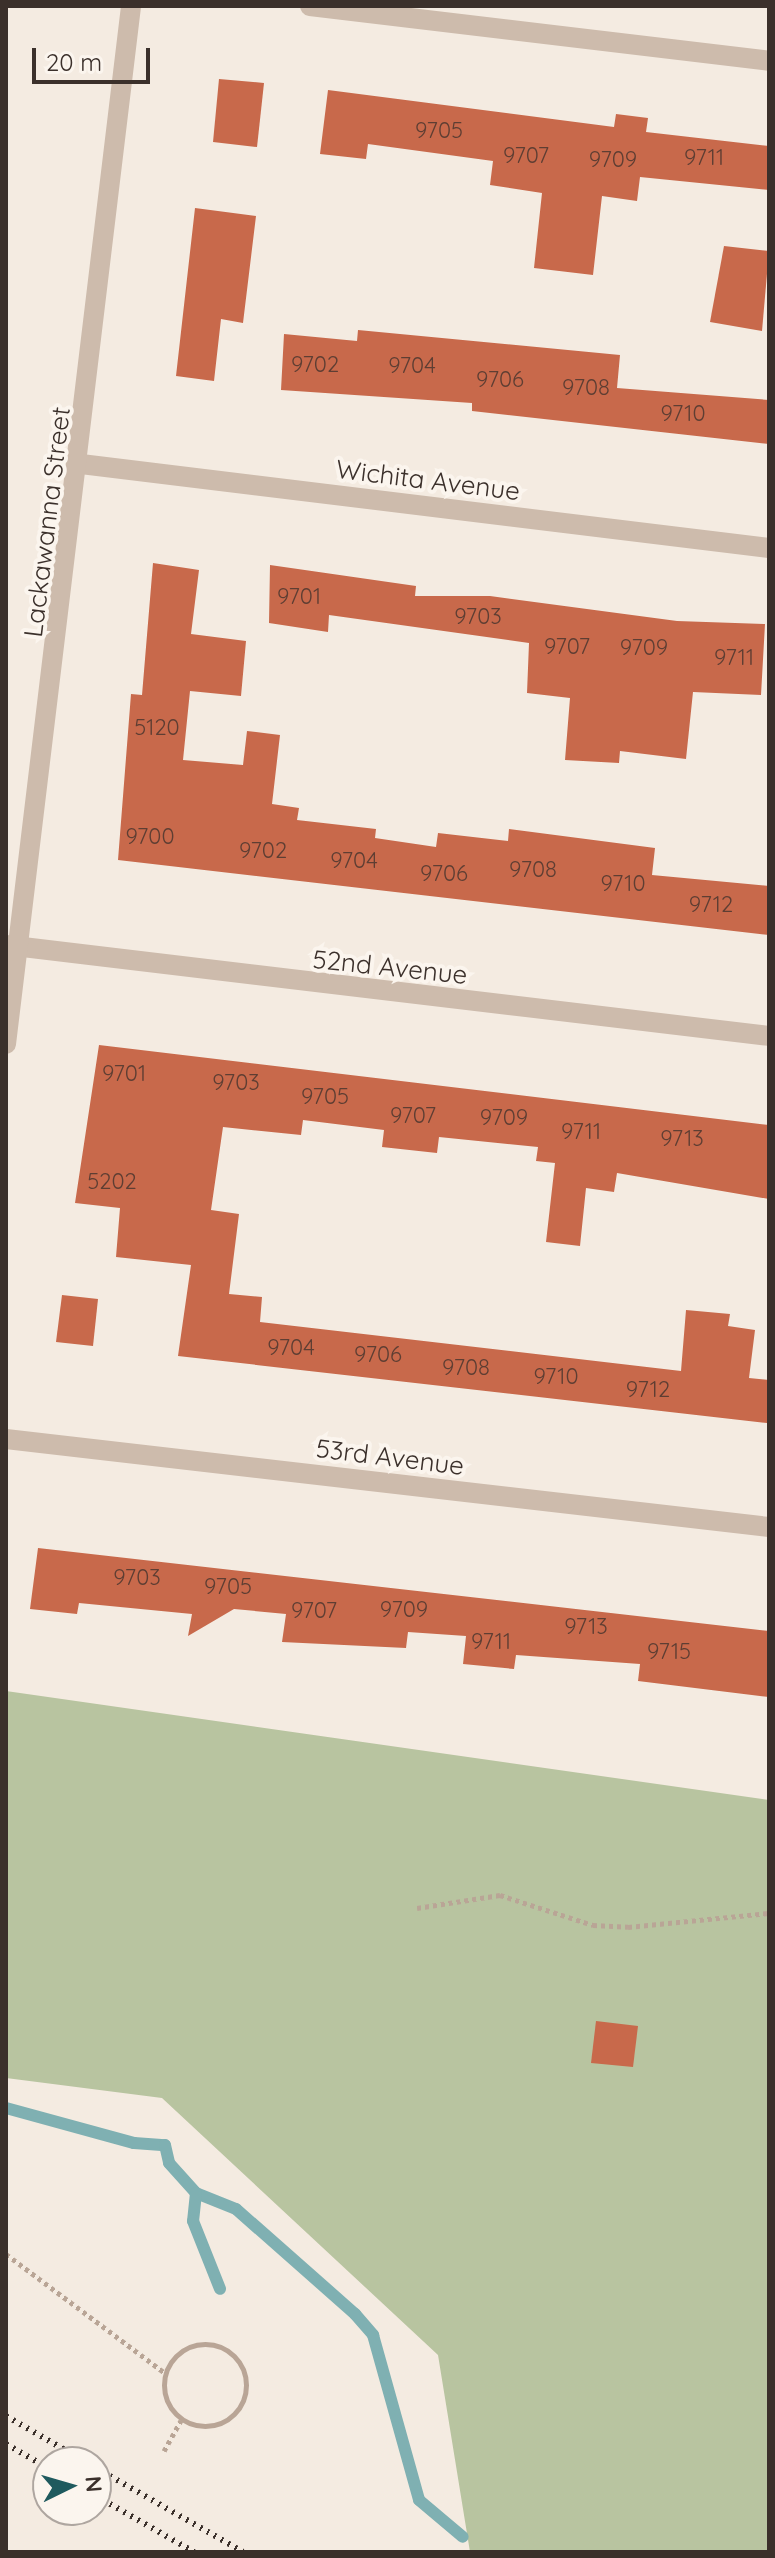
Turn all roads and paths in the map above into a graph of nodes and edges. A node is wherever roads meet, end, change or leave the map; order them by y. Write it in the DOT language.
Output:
graph roads {
  1 [pos="131,6"];
  2 [pos="310,6"];
  3 [pos="769,61"];
  4 [pos="81,464"];
  5 [pos="769,548"];
  6 [pos="13,948"];
  7 [pos="769,1036"];
  8 [pos="6,1044"];
  9 [pos="6,1439"];
  10 [pos="769,1527"];
  11 [pos="417,1908"];
  12 [pos="769,1913"];
  13 [pos="6,2254"];
  14 [pos="165,2373"];
  15 [pos="181,2420"];
  16 [pos="164,2451"];
  1 -- 4 [label="street, Lackawanna Street"];
  2 -- 3 [label="street"];
  4 -- 5 [label="street, Wichita Avenue"];
  4 -- 6 [label="street, Lackawanna Street"];
  6 -- 7 [label="street, 52nd Avenue"];
  6 -- 8 [label="street, Lackawanna Street"];
  9 -- 10 [label="street, 53rd Avenue"];
  11 -- 12 [label="path"];
  13 -- 14 [label="path"];
  14 -- 15 [label="path"];
  14 -- 15 [label="path"];
  15 -- 16 [label="path"];
}
